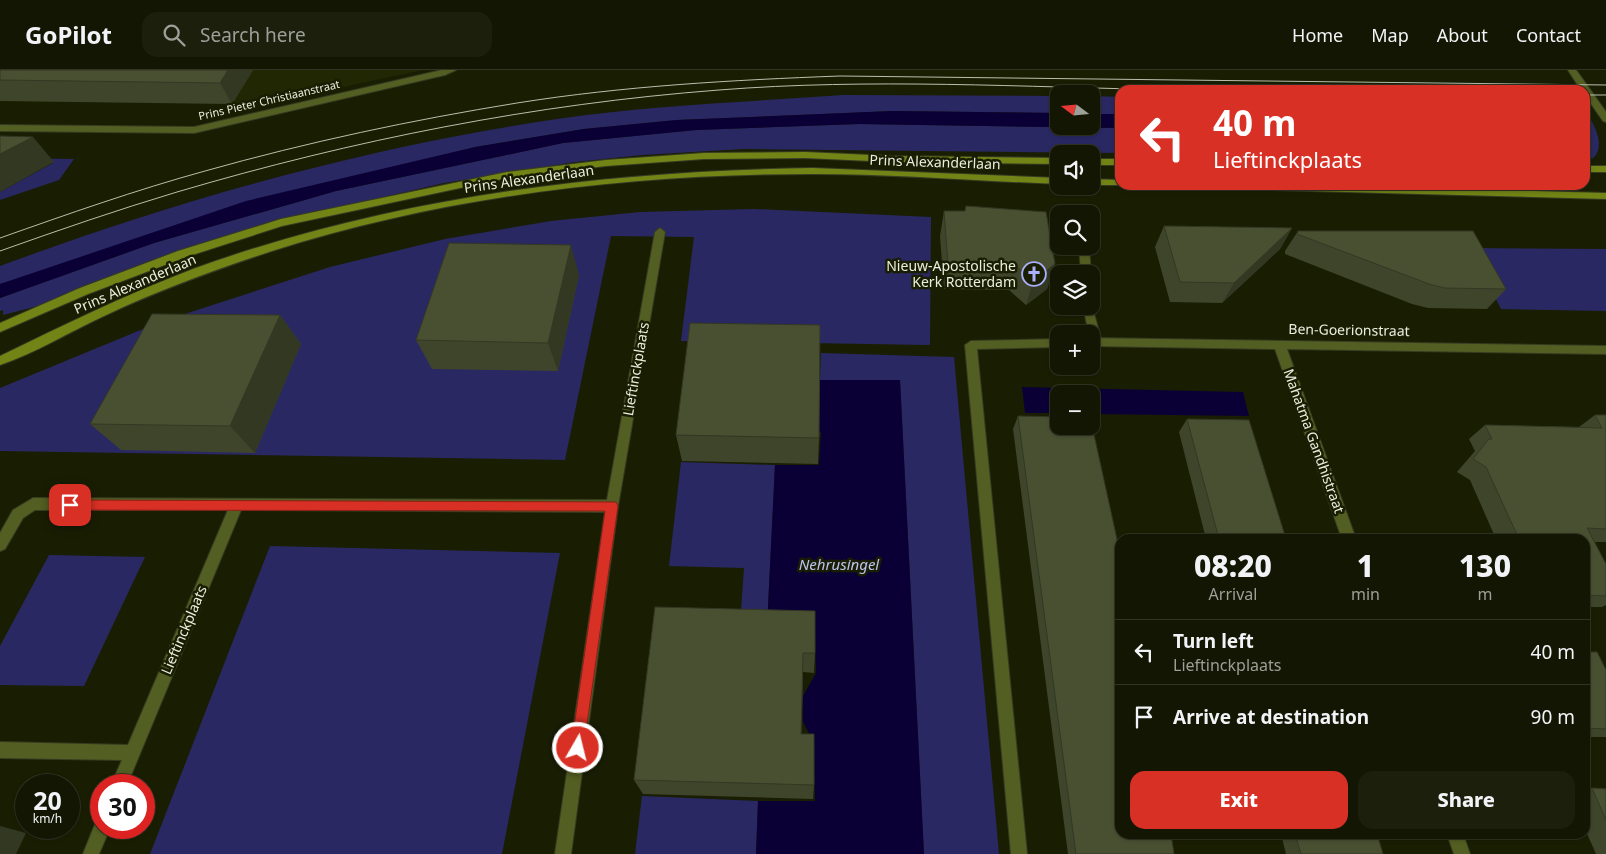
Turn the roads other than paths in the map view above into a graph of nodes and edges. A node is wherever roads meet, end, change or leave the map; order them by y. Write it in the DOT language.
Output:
graph roads {
  1 [pos="1572,70"];
  2 [pos="448,71"];
  3 [pos="1582,85"];
  4 [pos="1590,96"];
  5 [pos="1606,119"];
  6 [pos="0,128"];
  7 [pos="1050,161"];
  8 [pos="1100,162"];
  9 [pos="1115,162"];
  10 [pos="1590,169"];
  11 [pos="1606,169"];
  12 [pos="1050,181"];
  13 [pos="1100,182"];
  14 [pos="1115,183"];
  15 [pos="1381,190"];
  16 [pos="1606,196"];
  17 [pos="660,232"];
  18 [pos="0,328"];
  19 [pos="1100,342"];
  20 [pos="1050,343"];
  21 [pos="1279,344"];
  22 [pos="1606,350"];
  23 [pos="0,361"];
  24 [pos="236,506"];
  25 [pos="612,506"];
  26 [pos="1347,534"];
  27 [pos="0,545"];
  28 [pos="0,750"];
  29 [pos="132,753"];
  30 [pos="123,774"];
  31 [pos="97,839"];
  32 [pos="1457,839"];
  33 [pos="91,854"];
  34 [pos="563,854"];
  35 [pos="1019,854"];
  36 [pos="1462,854"];
  1 -- 3 [label="street"];
  2 -- 6 [label="street, Prins Pieter Christiaanstraat"];
  4 -- 5 [label="street"];
  7 -- 18 [label="main road, Prins Alexanderlaan"];
  8 -- 9 [label="main road"];
  10 -- 11 [label="main road"];
  12 -- 23 [label="main road, Prins Alexanderlaan"];
  13 -- 14 [label="main road"];
  15 -- 16 [label="main road"];
  17 -- 25 [label="street, Lieftinckplaats"];
  19 -- 21 [label="street, Ben-Goerionstraat"];
  20 -- 35 [label="street"];
  21 -- 22 [label="street, Ben-Goerionstraat"];
  21 -- 26 [label="street, Mahatma Gandhistraat"];
  24 -- 25 [label="street"];
  24 -- 27 [label="street"];
  24 -- 29 [label="street, Lieftinckplaats"];
  25 -- 34 [label="street, Lieftinckplaats"];
  28 -- 29 [label="street"];
  29 -- 30 [label="street, Lieftinckplaats"];
  31 -- 33 [label="street"];
  32 -- 36 [label="street"];
}
